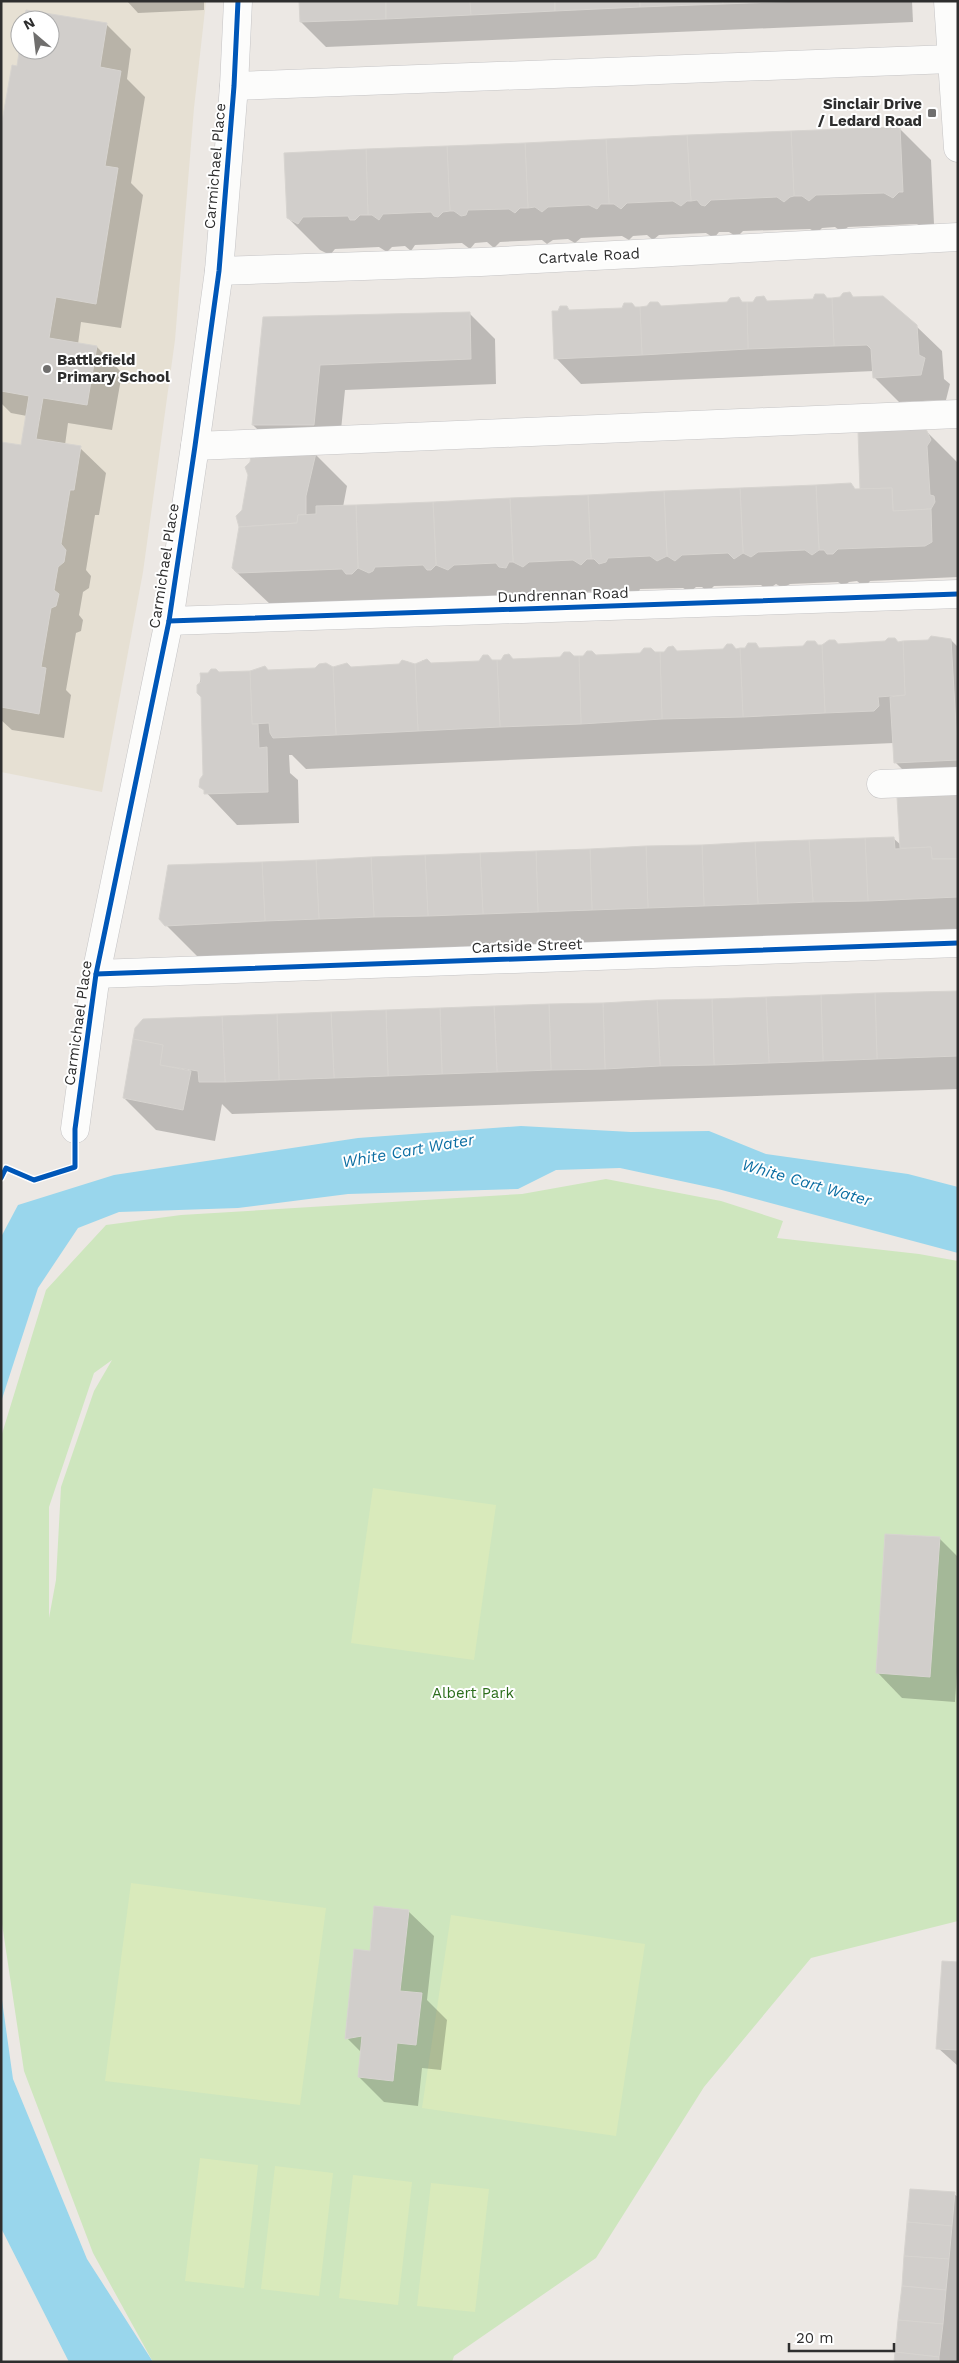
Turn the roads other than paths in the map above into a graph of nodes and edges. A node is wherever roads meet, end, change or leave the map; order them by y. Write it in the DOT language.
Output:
graph roads {
  1 [pos="238,1"];
  2 [pos="948,1"];
  3 [pos="951,59"];
  4 [pos="234,86"];
  5 [pos="958,148"];
  6 [pos="958,237"];
  7 [pos="219,271"];
  8 [pos="958,414"];
  9 [pos="195,446"];
  10 [pos="958,594"];
  11 [pos="169,622"];
  12 [pos="958,781"];
  13 [pos="881,784"];
  14 [pos="958,943"];
  15 [pos="96,974"];
  16 [pos="75,1129"];
  1 -- 4 [label="street, Carmichael Place"];
  2 -- 3 [label="street"];
  3 -- 4 [label="street"];
  3 -- 5 [label="street"];
  4 -- 7 [label="street, Carmichael Place"];
  6 -- 7 [label="street, Cartvale Road"];
  7 -- 9 [label="street, Carmichael Place"];
  8 -- 9 [label="street"];
  9 -- 11 [label="street, Carmichael Place"];
  10 -- 11 [label="street, Dundrennan Road"];
  11 -- 15 [label="street, Carmichael Place"];
  12 -- 13 [label="street"];
  14 -- 15 [label="street, Cartside Street"];
  15 -- 16 [label="street, Carmichael Place"];
}
